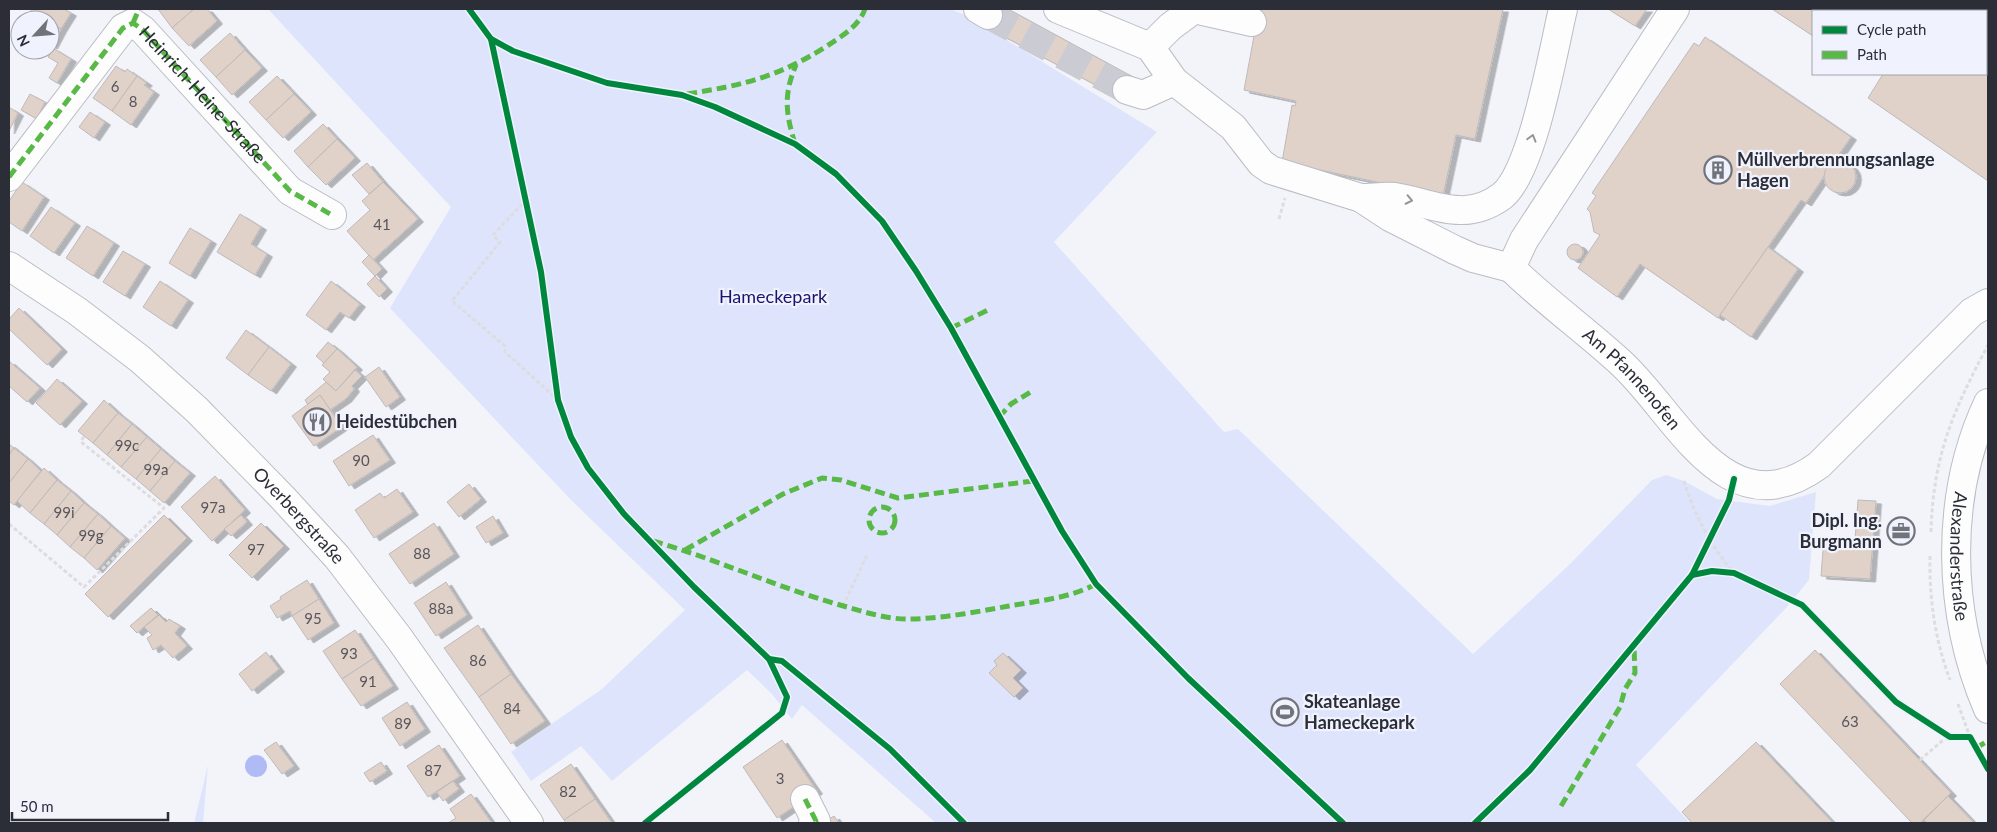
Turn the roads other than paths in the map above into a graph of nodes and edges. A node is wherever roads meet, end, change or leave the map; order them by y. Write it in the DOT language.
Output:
graph roads {
  1 [pos="1058,9"];
  2 [pos="1194,9"];
  3 [pos="1563,9"];
  4 [pos="1675,9"];
  5 [pos="1252,22"];
  6 [pos="1150,47"];
  7 [pos="1174,81"];
  8 [pos="1127,90"];
  9 [pos="9,177"];
  10 [pos="1361,198"];
  11 [pos="332,215"];
  12 [pos="9,266"];
  13 [pos="1512,268"];
  14 [pos="1988,303"];
  15 [pos="1988,403"];
  16 [pos="1988,708"];
  17 [pos="529,823"];
  1 -- 6 [label="street"];
  2 -- 5 [label="street"];
  2 -- 6 [label="street"];
  10 -- 3 [label="street, one-way"];
  4 -- 13 [label="street"];
  6 -- 7 [label="street"];
  7 -- 8 [label="street"];
  7 -- 10 [label="street"];
  9 -- 11 [label="street, Heinrich-Heine-Straße"];
  10 -- 13 [label="street"];
  12 -- 17 [label="street, Overbergstraße"];
  13 -- 14 [label="street, Am Pfannenofen"];
  15 -- 16 [label="street, Alexanderstraße"];
}
